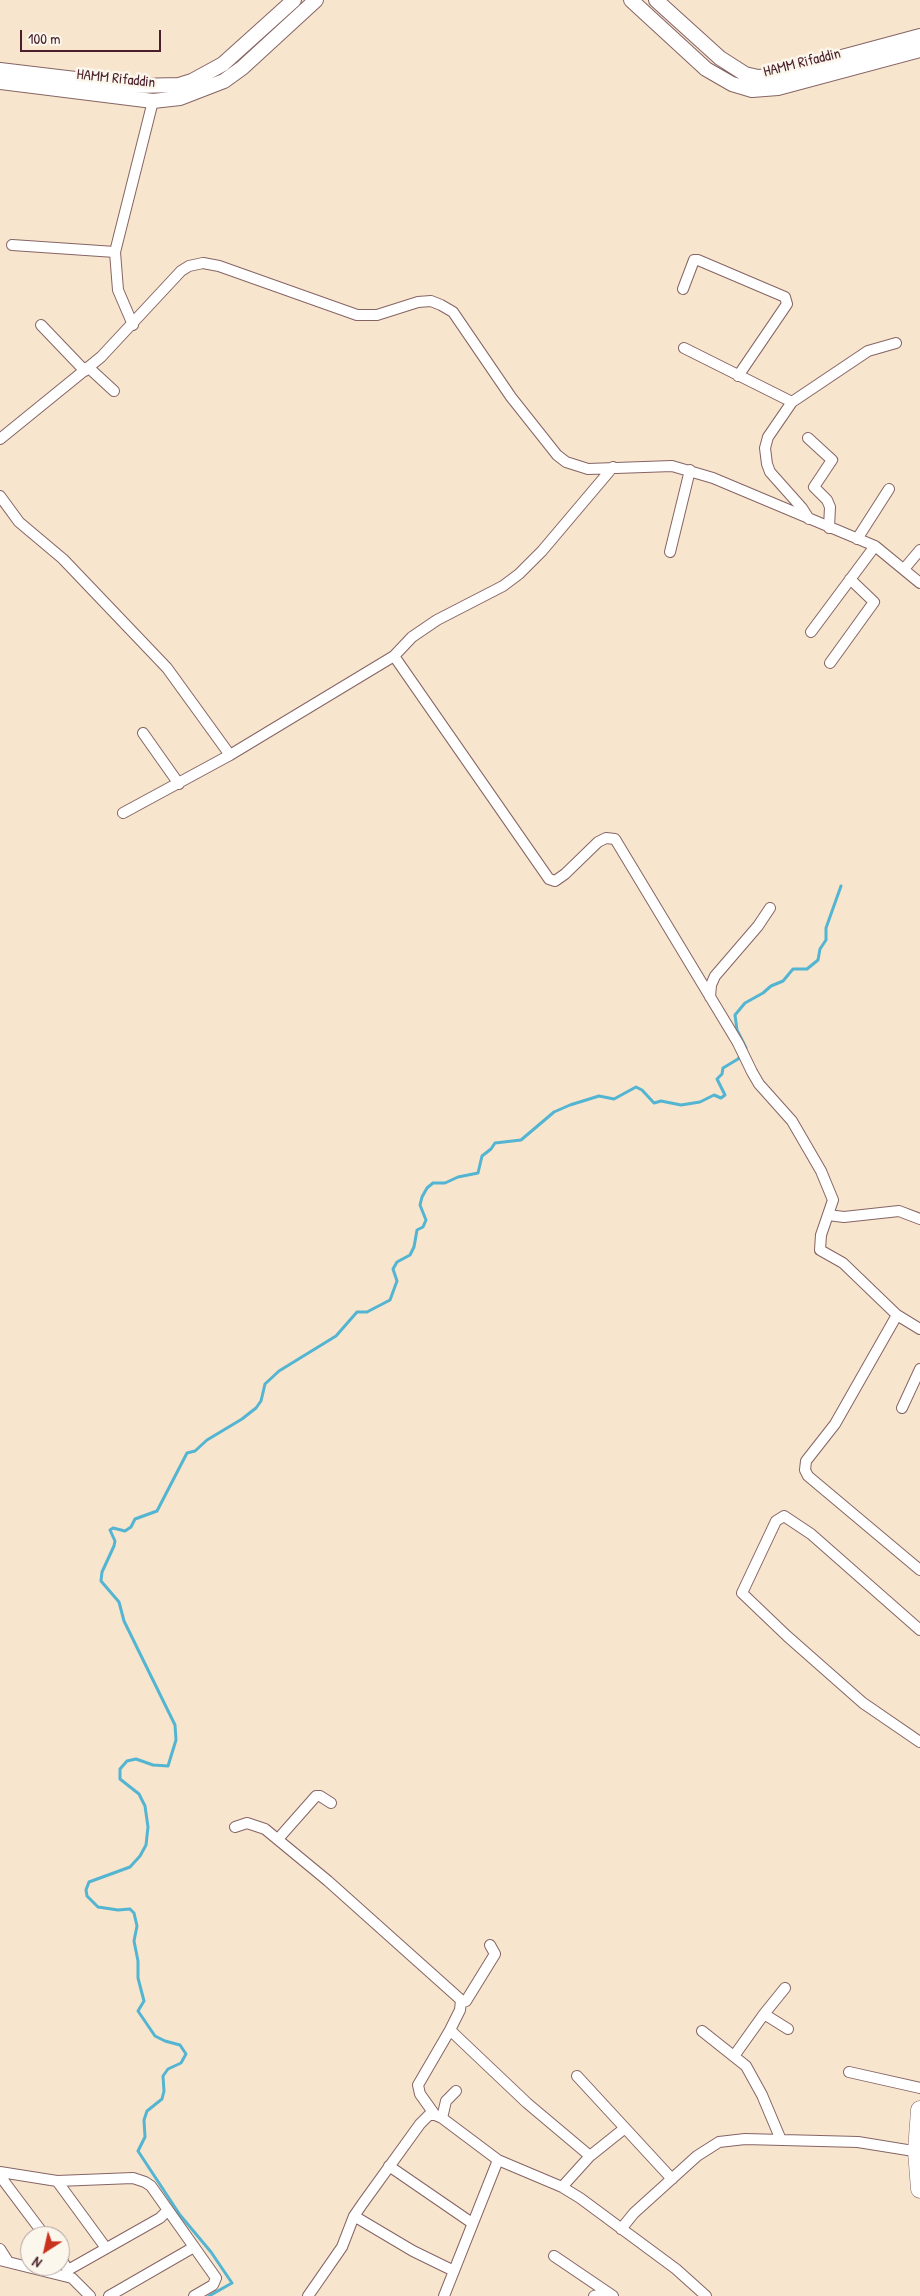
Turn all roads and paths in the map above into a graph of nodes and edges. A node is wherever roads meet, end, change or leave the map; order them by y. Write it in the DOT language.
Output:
graph roads {
  1 [pos="294,0"];
  2 [pos="316,0"];
  3 [pos="631,0"];
  4 [pos="656,0"];
  5 [pos="920,36"];
  6 [pos="920,50"];
  7 [pos="0,70"];
  8 [pos="0,82"];
  9 [pos="153,101"];
  10 [pos="12,245"];
  11 [pos="115,252"];
  12 [pos="683,289"];
  13 [pos="41,325"];
  14 [pos="132,326"];
  15 [pos="896,344"];
  16 [pos="684,348"];
  17 [pos="87,369"];
  18 [pos="738,376"];
  19 [pos="114,391"];
  20 [pos="792,402"];
  21 [pos="808,438"];
  22 [pos="0,439"];
  23 [pos="613,467"];
  24 [pos="690,470"];
  25 [pos="890,489"];
  26 [pos="0,496"];
  27 [pos="809,519"];
  28 [pos="829,528"];
  29 [pos="857,539"];
  30 [pos="875,546"];
  31 [pos="920,550"];
  32 [pos="670,552"];
  33 [pos="904,568"];
  34 [pos="850,579"];
  35 [pos="920,584"];
  36 [pos="812,632"];
  37 [pos="394,656"];
  38 [pos="830,663"];
  39 [pos="143,734"];
  40 [pos="230,755"];
  41 [pos="179,784"];
  42 [pos="123,813"];
  43 [pos="770,908"];
  44 [pos="710,998"];
  45 [pos="828,1215"];
  46 [pos="920,1219"];
  47 [pos="897,1315"];
  48 [pos="920,1329"];
  49 [pos="920,1369"];
  50 [pos="902,1408"];
  51 [pos="920,1570"];
  52 [pos="920,1630"];
  53 [pos="920,1742"];
  54 [pos="331,1803"];
  55 [pos="235,1827"];
  56 [pos="278,1839"];
  57 [pos="490,1945"];
  58 [pos="785,1988"];
  59 [pos="461,2003"];
  60 [pos="764,2014"];
  61 [pos="788,2029"];
  62 [pos="450,2030"];
  63 [pos="702,2031"];
  64 [pos="734,2056"];
  65 [pos="849,2072"];
  66 [pos="577,2076"];
  67 [pos="920,2088"];
  68 [pos="456,2091"];
  69 [pos="920,2110"];
  70 [pos="438,2116"];
  71 [pos="625,2128"];
  72 [pos="781,2140"];
  73 [pos="918,2152"];
  74 [pos="590,2156"];
  75 [pos="498,2160"];
  76 [pos="389,2166"];
  77 [pos="0,2174"];
  78 [pos="672,2179"];
  79 [pos="57,2181"];
  80 [pos="562,2187"];
  81 [pos="920,2189"];
  82 [pos="167,2211"];
  83 [pos="354,2216"];
  84 [pos="472,2222"];
  85 [pos="38,2226"];
  86 [pos="621,2229"];
  87 [pos="194,2246"];
  88 [pos="106,2248"];
  89 [pos="0,2250"];
  90 [pos="554,2256"];
  91 [pos="4,2260"];
  92 [pos="20,2263"];
  93 [pos="70,2271"];
  94 [pos="454,2271"];
  95 [pos="70,2276"];
  96 [pos="610,2294"];
  97 [pos="90,2296"];
  98 [pos="109,2296"];
  99 [pos="194,2296"];
  100 [pos="308,2296"];
  101 [pos="444,2296"];
  102 [pos="594,2296"];
  103 [pos="706,2296"];
  1 -- 7 [label="main road, HAMM Rifaddin"];
  2 -- 9 [label="main road, HAMM Rifaddin"];
  3 -- 6 [label="main road, HAMM Rifaddin"];
  4 -- 5 [label="main road, HAMM Rifaddin"];
  8 -- 9 [label="main road, HAMM Rifaddin"];
  9 -- 11 [label="street"];
  10 -- 11 [label="street"];
  11 -- 14 [label="street"];
  12 -- 18 [label="street"];
  13 -- 17 [label="street"];
  14 -- 17 [label="street"];
  14 -- 23 [label="street"];
  15 -- 20 [label="street"];
  16 -- 18 [label="street"];
  17 -- 19 [label="street"];
  17 -- 22 [label="street"];
  18 -- 20 [label="street"];
  20 -- 27 [label="street"];
  21 -- 28 [label="street"];
  23 -- 24 [label="street"];
  23 -- 37 [label="street"];
  24 -- 27 [label="street"];
  24 -- 32 [label="street"];
  25 -- 29 [label="street"];
  26 -- 40 [label="street"];
  27 -- 28 [label="street"];
  28 -- 29 [label="street"];
  29 -- 30 [label="street"];
  30 -- 33 [label="street"];
  30 -- 34 [label="street"];
  31 -- 33 [label="street"];
  33 -- 35 [label="street"];
  34 -- 36 [label="street"];
  34 -- 38 [label="street"];
  37 -- 40 [label="street"];
  37 -- 44 [label="street"];
  39 -- 41 [label="street"];
  40 -- 41 [label="street"];
  41 -- 42 [label="street"];
  43 -- 44 [label="street"];
  44 -- 45 [label="street"];
  45 -- 46 [label="street"];
  45 -- 47 [label="street"];
  47 -- 48 [label="street"];
  47 -- 51 [label="street"];
  49 -- 50 [label="street"];
  52 -- 53 [label="street"];
  54 -- 56 [label="street"];
  55 -- 56 [label="street"];
  56 -- 59 [label="street"];
  57 -- 59 [label="street"];
  58 -- 60 [label="street"];
  59 -- 62 [label="street"];
  60 -- 61 [label="street"];
  60 -- 64 [label="street"];
  62 -- 70 [label="street"];
  62 -- 74 [label="street"];
  63 -- 64 [label="street"];
  64 -- 72 [label="street"];
  65 -- 67 [label="street"];
  66 -- 71 [label="street"];
  68 -- 70 [label="street"];
  69 -- 73 [label="highway"];
  70 -- 75 [label="street"];
  70 -- 76 [label="street"];
  71 -- 74 [label="street"];
  71 -- 78 [label="street"];
  72 -- 73 [label="street"];
  72 -- 78 [label="street"];
  73 -- 81 [label="highway"];
  74 -- 80 [label="street"];
  75 -- 80 [label="street"];
  75 -- 84 [label="street"];
  76 -- 83 [label="street"];
  76 -- 84 [label="street"];
  77 -- 79 [label="street"];
  77 -- 85 [label="street"];
  78 -- 86 [label="street"];
  79 -- 82 [label="street"];
  79 -- 88 [label="street"];
  80 -- 86 [label="street"];
  82 -- 87 [label="street"];
  82 -- 88 [label="street"];
  83 -- 94 [label="street"];
  83 -- 100 [label="street"];
  84 -- 94 [label="street"];
  86 -- 103 [label="street"];
  87 -- 98 [label="street"];
  87 -- 99 [label="street"];
  88 -- 93 [label="street"];
  89 -- 91 [label="street"];
  90 -- 96 [label="street"];
  91 -- 92 [label="street"];
  94 -- 101 [label="street"];
  95 -- 97 [label="street"];
  96 -- 102 [label="street"];
}
